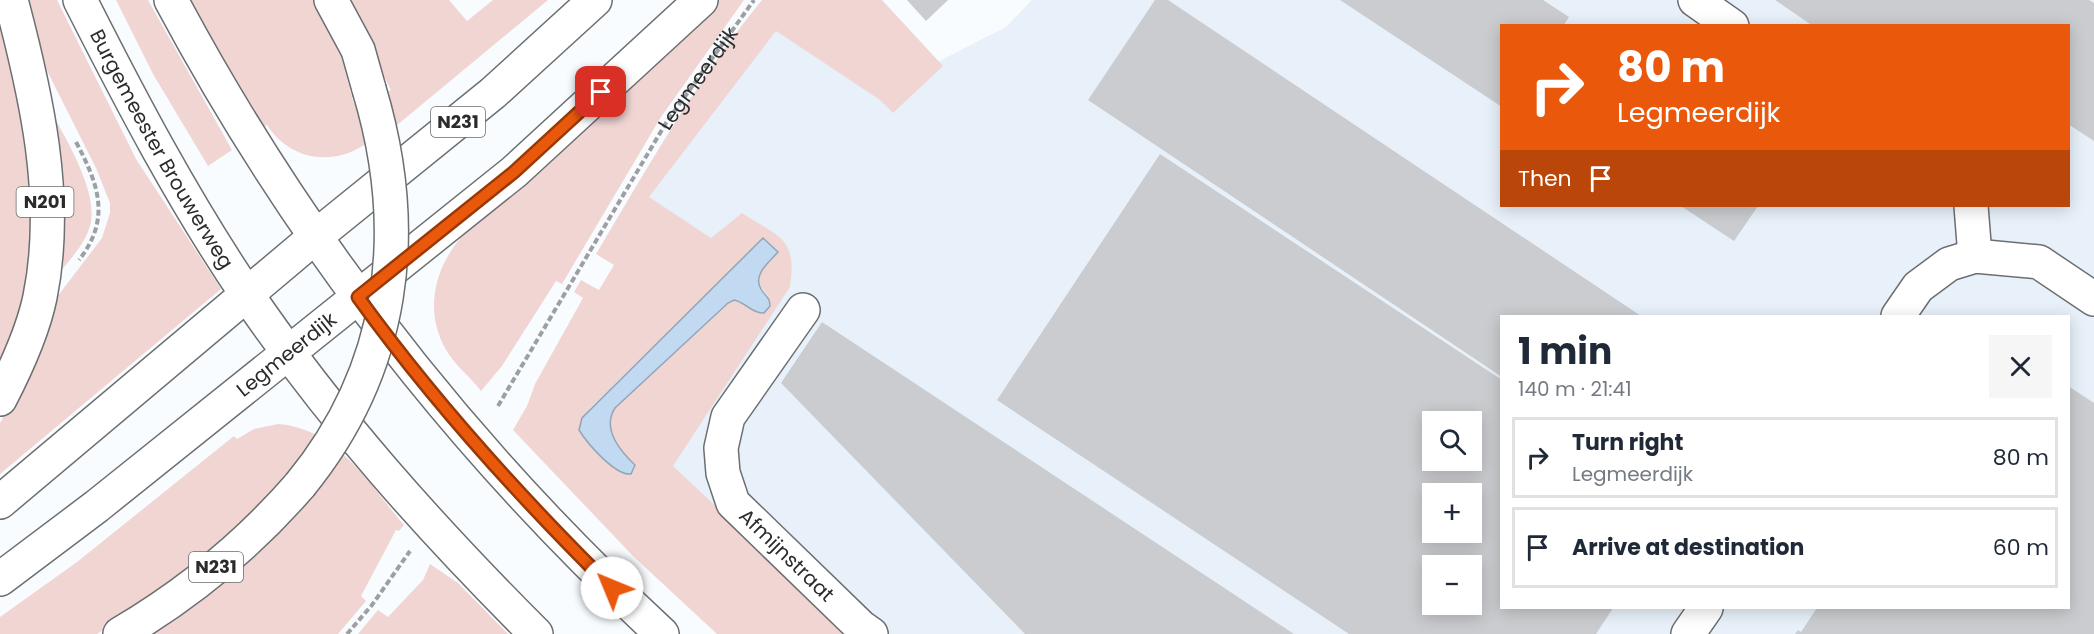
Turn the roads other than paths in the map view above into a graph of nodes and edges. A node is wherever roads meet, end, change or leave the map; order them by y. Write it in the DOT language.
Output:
graph roads {
  1 [pos="11,0"];
  2 [pos="80,0"];
  3 [pos="171,0"];
  4 [pos="331,0"];
  5 [pos="595,0"];
  6 [pos="701,0"];
  7 [pos="1695,0"];
  8 [pos="1729,24"];
  9 [pos="1971,207"];
  10 [pos="315,237"];
  11 [pos="1975,256"];
  12 [pos="248,295"];
  13 [pos="358,297"];
  14 [pos="2094,299"];
  15 [pos="803,310"];
  16 [pos="1899,315"];
  17 [pos="289,353"];
  18 [pos="0,399"];
  19 [pos="0,502"];
  20 [pos="0,579"];
  21 [pos="1705,609"];
  22 [pos="120,634"];
  23 [pos="536,634"];
  24 [pos="662,634"];
  25 [pos="871,634"];
  26 [pos="1688,634"];
  1 -- 18 [label="main road, N201"];
  2 -- 12 [label="main road, Burgemeester Brouwerweg"];
  3 -- 10 [label="main road"];
  4 -- 22 [label="main road, N231, bridge"];
  5 -- 10 [label="main road, N231"];
  6 -- 13 [label="main road, Legmeerdijk"];
  7 -- 8 [label="main road"];
  9 -- 11 [label="main road"];
  10 -- 12 [label="main road, N231"];
  10 -- 13 [label="main road"];
  11 -- 14 [label="main road"];
  11 -- 16 [label="main road"];
  12 -- 17 [label="main road, Burgemeester Brouwerweg"];
  12 -- 19 [label="main road, N231"];
  13 -- 17 [label="main road, Legmeerdijk"];
  13 -- 24 [label="main road"];
  15 -- 25 [label="main road, Afmijnstraat"];
  17 -- 20 [label="main road, Legmeerdijk"];
  17 -- 23 [label="main road, Burgemeester Brouwerweg"];
  21 -- 26 [label="main road"];
}
